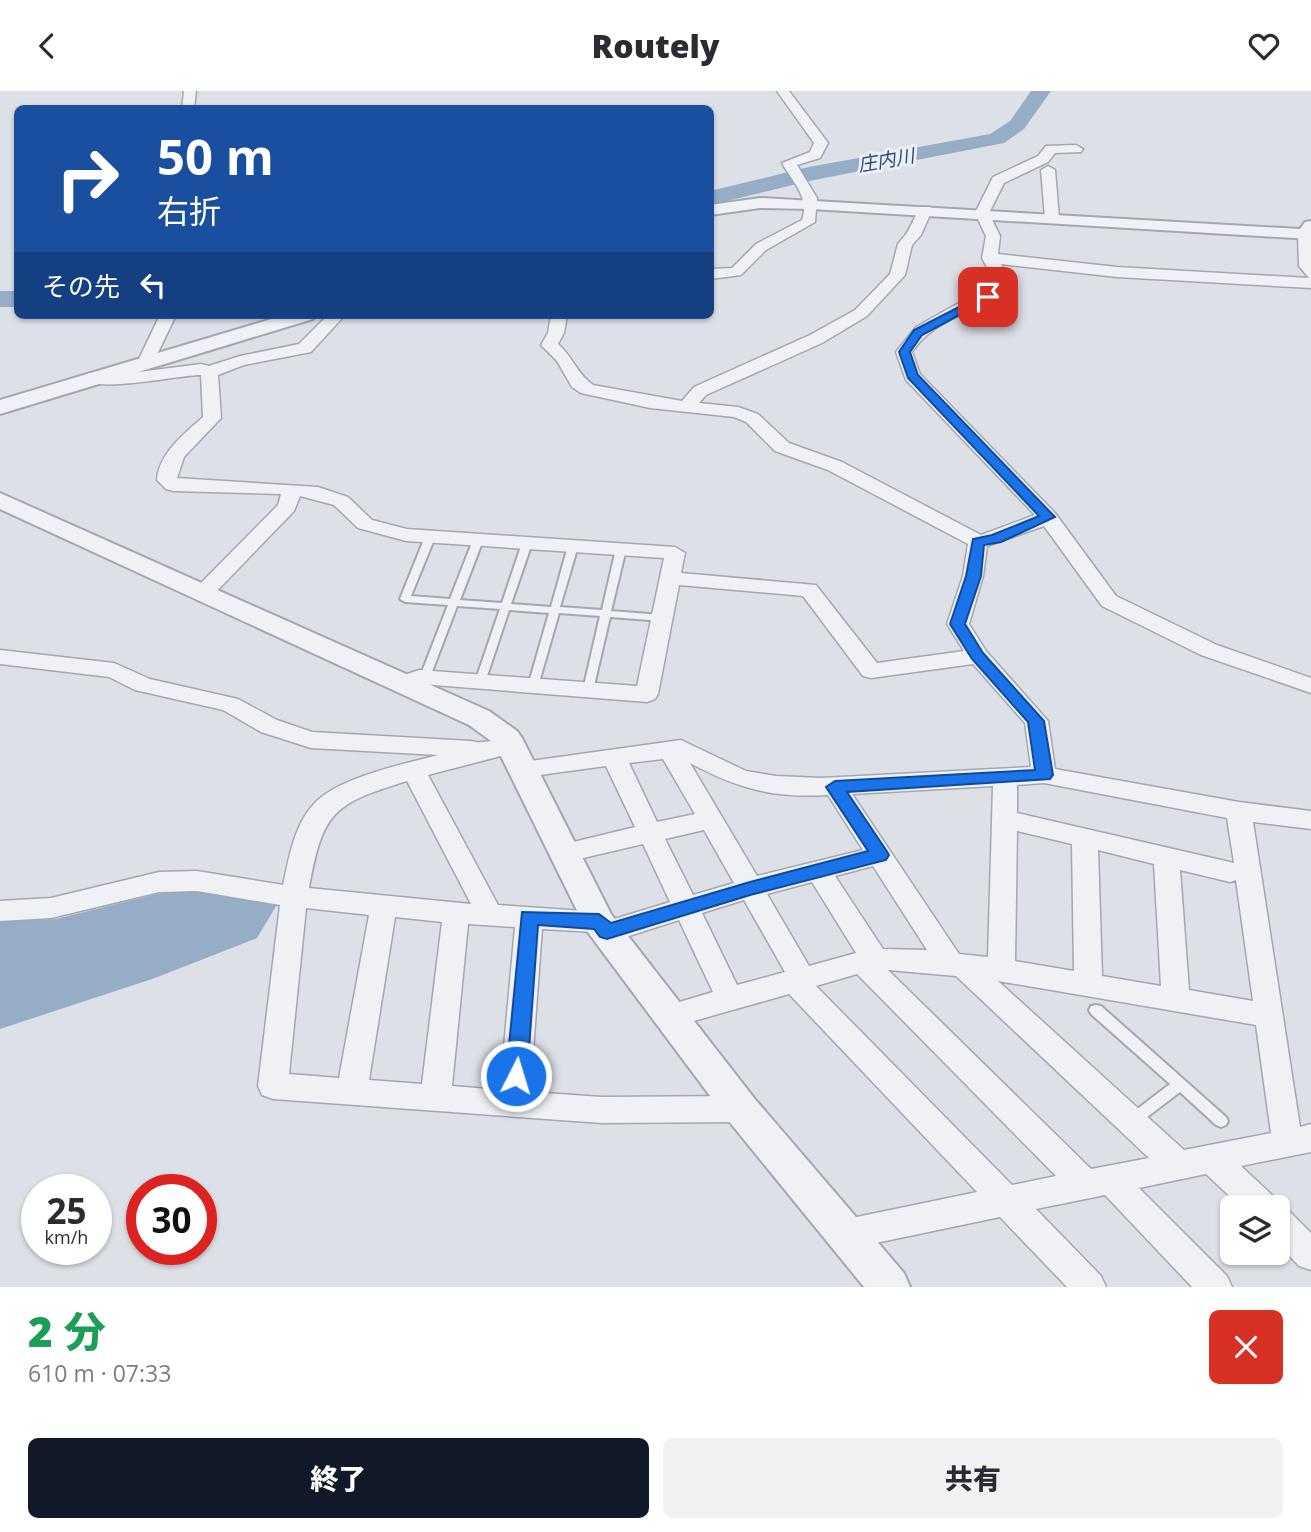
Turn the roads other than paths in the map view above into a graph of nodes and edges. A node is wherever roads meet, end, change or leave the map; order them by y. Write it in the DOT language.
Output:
graph roads {
  1 [pos="783,91"];
  2 [pos="1076,149"];
  3 [pos="1048,170"];
  4 [pos="810,197"];
  5 [pos="714,209"];
  6 [pos="925,210"];
  7 [pos="982,213"];
  8 [pos="1052,218"];
  9 [pos="1308,231"];
  10 [pos="990,258"];
  11 [pos="714,274"];
  12 [pos="1311,274"];
  13 [pos="1311,283"];
  14 [pos="166,319"];
  15 [pos="292,319"];
  16 [pos="333,319"];
  17 [pos="558,319"];
  18 [pos="146,361"];
  19 [pos="209,372"];
  20 [pos="89,378"];
  21 [pos="688,405"];
  22 [pos="0,407"];
  23 [pos="292,489"];
  24 [pos="0,500"];
  25 [pos="1048,517"];
  26 [pos="430,537"];
  27 [pos="478,540"];
  28 [pos="978,542"];
  29 [pos="527,543"];
  30 [pos="573,546"];
  31 [pos="621,549"];
  32 [pos="670,578"];
  33 [pos="205,591"];
  34 [pos="453,603"];
  35 [pos="504,607"];
  36 [pos="555,610"];
  37 [pos="606,614"];
  38 [pos="662,618"];
  39 [pos="978,656"];
  40 [pos="0,657"];
  41 [pos="414,680"];
  42 [pos="480,681"];
  43 [pos="533,686"];
  44 [pos="1311,686"];
  45 [pos="588,690"];
  46 [pos="670,749"];
  47 [pos="510,755"];
  48 [pos="613,756"];
  49 [pos="414,772"];
  50 [pos="1044,775"];
  51 [pos="1005,778"];
  52 [pos="835,787"];
  53 [pos="1238,811"];
  54 [pos="710,819"];
  55 [pos="1004,819"];
  56 [pos="1311,820"];
  57 [pos="650,833"];
  58 [pos="1085,838"];
  59 [pos="566,853"];
  60 [pos="880,855"];
  61 [pos="1166,857"];
  62 [pos="818,871"];
  63 [pos="1230,872"];
  64 [pos="750,888"];
  65 [pos="293,897"];
  66 [pos="384,905"];
  67 [pos="687,909"];
  68 [pos="0,911"];
  69 [pos="457,913"];
  70 [pos="490,915"];
  71 [pos="529,917"];
  72 [pos="603,927"];
  73 [pos="868,961"];
  74 [pos="958,965"];
  75 [pos="1001,970"];
  76 [pos="798,980"];
  77 [pos="1092,997"];
  78 [pos="730,999"];
  79 [pos="1176,1000"];
  80 [pos="1267,1015"];
  81 [pos="668,1016"];
  82 [pos="1180,1084"];
  83 [pos="352,1091"];
  84 [pos="436,1096"];
  85 [pos="514,1102"];
  86 [pos="741,1109"];
  87 [pos="1131,1121"];
  88 [pos="1222,1121"];
  89 [pos="1299,1139"];
  90 [pos="1210,1157"];
  91 [pos="1177,1164"];
  92 [pos="1096,1180"];
  93 [pos="1250,1195"];
  94 [pos="1008,1199"];
  95 [pos="847,1234"];
  96 [pos="1290,1234"];
  97 [pos="1311,1255"];
  98 [pos="890,1287"];
  99 [pos="1089,1287"];
  100 [pos="1215,1287"];
  1 -- 4 [label="street"];
  2 -- 7 [label="street"];
  3 -- 8 [label="street"];
  4 -- 5 [label="street"];
  4 -- 6 [label="street"];
  4 -- 11 [label="street"];
  6 -- 7 [label="street"];
  6 -- 21 [label="street"];
  7 -- 8 [label="street"];
  7 -- 10 [label="street"];
  8 -- 9 [label="street"];
  9 -- 12 [label="street"];
  10 -- 13 [label="street"];
  10 -- 25 [label="street"];
  14 -- 18 [label="street"];
  15 -- 18 [label="street"];
  16 -- 19 [label="street"];
  17 -- 21 [label="street"];
  18 -- 20 [label="street"];
  19 -- 20 [label="street"];
  19 -- 23 [label="street"];
  20 -- 22 [label="street"];
  21 -- 28 [label="street"];
  23 -- 26 [label="street"];
  23 -- 33 [label="street"];
  24 -- 33 [label="street"];
  25 -- 28 [label="street"];
  25 -- 44 [label="street"];
  26 -- 27 [label="street"];
  26 -- 34 [label="lane"];
  27 -- 29 [label="street"];
  27 -- 34 [label="lane"];
  28 -- 39 [label="street"];
  29 -- 30 [label="street"];
  29 -- 35 [label="lane"];
  30 -- 31 [label="street"];
  30 -- 36 [label="lane"];
  31 -- 32 [label="street"];
  31 -- 37 [label="lane"];
  32 -- 38 [label="street"];
  32 -- 39 [label="street"];
  33 -- 41 [label="street"];
  34 -- 35 [label="lane"];
  34 -- 41 [label="lane"];
  35 -- 36 [label="lane"];
  35 -- 42 [label="lane"];
  36 -- 37 [label="lane"];
  36 -- 43 [label="lane"];
  37 -- 38 [label="lane"];
  37 -- 45 [label="lane"];
  38 -- 45 [label="street"];
  39 -- 50 [label="street"];
  40 -- 47 [label="street"];
  41 -- 42 [label="street"];
  41 -- 47 [label="street"];
  42 -- 43 [label="street"];
  43 -- 45 [label="street"];
  46 -- 48 [label="street"];
  46 -- 52 [label="street"];
  46 -- 54 [label="street"];
  47 -- 48 [label="street"];
  47 -- 49 [label="street"];
  47 -- 59 [label="street"];
  48 -- 57 [label="street"];
  49 -- 65 [label="street"];
  49 -- 70 [label="street"];
  50 -- 51 [label="street"];
  50 -- 53 [label="street"];
  51 -- 52 [label="street"];
  51 -- 55 [label="street"];
  52 -- 60 [label="street"];
  53 -- 56 [label="street"];
  53 -- 80 [label="street"];
  54 -- 57 [label="street"];
  54 -- 64 [label="street"];
  55 -- 58 [label="street"];
  55 -- 75 [label="street"];
  57 -- 59 [label="street"];
  57 -- 67 [label="street"];
  58 -- 61 [label="street"];
  58 -- 77 [label="street"];
  59 -- 72 [label="street"];
  60 -- 62 [label="street"];
  60 -- 74 [label="street"];
  61 -- 63 [label="street"];
  61 -- 79 [label="street"];
  62 -- 64 [label="street"];
  62 -- 73 [label="street"];
  64 -- 67 [label="street"];
  64 -- 76 [label="street"];
  65 -- 66 [label="street"];
  65 -- 68 [label="street"];
  65 -- 83 [label="street"];
  66 -- 69 [label="street"];
  66 -- 83 [label="street"];
  67 -- 72 [label="street"];
  67 -- 78 [label="street"];
  69 -- 70 [label="street"];
  69 -- 84 [label="street"];
  70 -- 71 [label="street"];
  71 -- 72 [label="street"];
  71 -- 85 [label="street"];
  72 -- 81 [label="street"];
  73 -- 74 [label="street"];
  73 -- 76 [label="street"];
  73 -- 92 [label="street"];
  74 -- 75 [label="street"];
  74 -- 87 [label="street"];
  75 -- 77 [label="street"];
  76 -- 78 [label="street"];
  76 -- 94 [label="street"];
  77 -- 79 [label="street"];
  77 -- 82 [label="lane"];
  78 -- 81 [label="street"];
  79 -- 80 [label="street"];
  80 -- 89 [label="street"];
  81 -- 86 [label="street"];
  82 -- 87 [label="lane"];
  82 -- 88 [label="lane"];
  83 -- 84 [label="street"];
  84 -- 85 [label="street"];
  85 -- 86 [label="street"];
  86 -- 95 [label="street"];
  87 -- 91 [label="street"];
  89 -- 90 [label="street"];
  90 -- 91 [label="street"];
  90 -- 93 [label="street"];
  91 -- 92 [label="street"];
  92 -- 94 [label="street"];
  92 -- 100 [label="street"];
  94 -- 95 [label="street"];
  94 -- 99 [label="street"];
  95 -- 98 [label="street"];
  96 -- 97 [label="street"];
}
